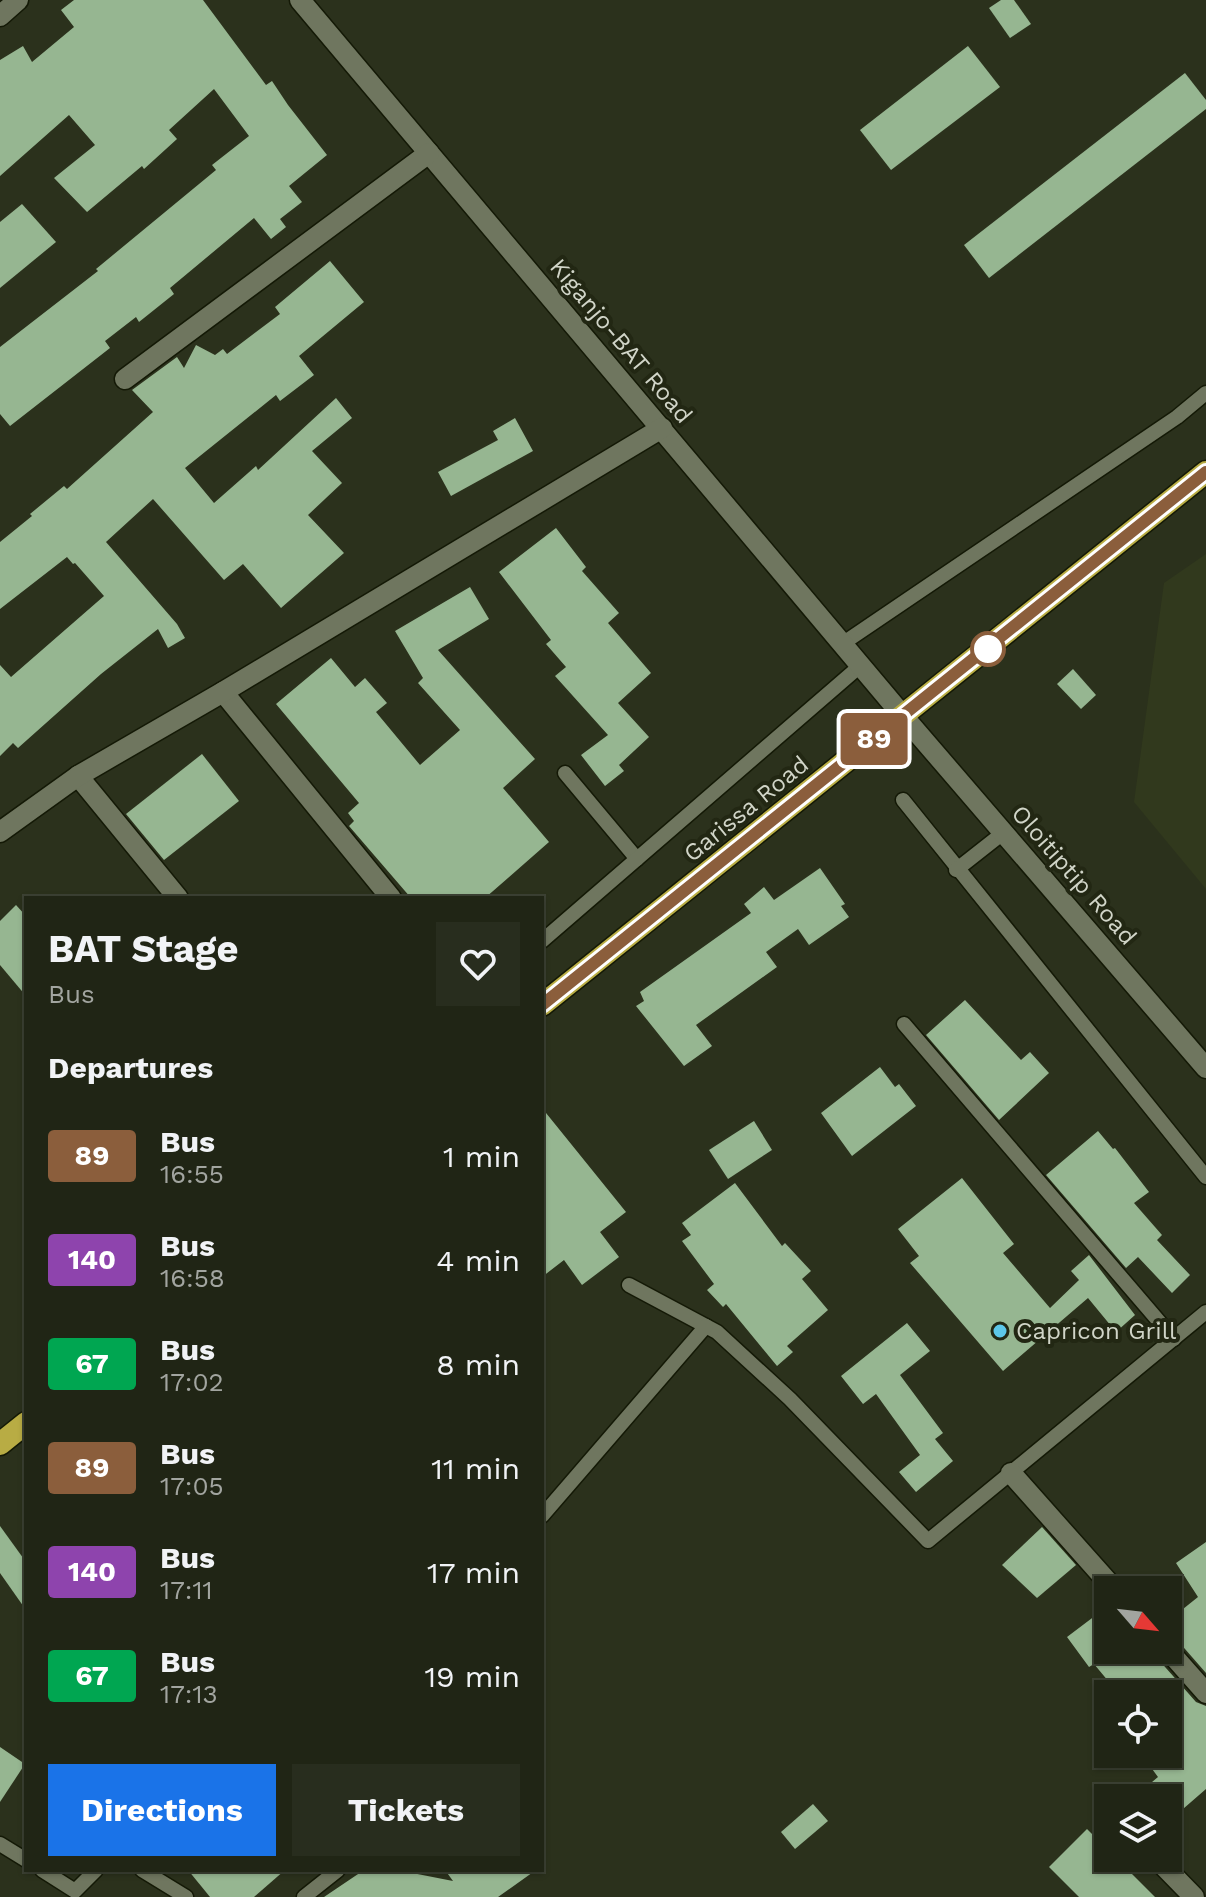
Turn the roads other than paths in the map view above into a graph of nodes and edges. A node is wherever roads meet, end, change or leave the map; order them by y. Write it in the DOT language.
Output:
graph roads {
  1 [pos="18,0"];
  2 [pos="300,0"];
  3 [pos="0,16"];
  4 [pos="429,153"];
  5 [pos="125,379"];
  6 [pos="1206,393"];
  7 [pos="662,428"];
  8 [pos="1206,472"];
  9 [pos="842,644"];
  10 [pos="860,666"];
  11 [pos="223,692"];
  12 [pos="903,716"];
  13 [pos="565,773"];
  14 [pos="78,776"];
  15 [pos="903,800"];
  16 [pos="0,832"];
  17 [pos="1003,833"];
  18 [pos="637,859"];
  19 [pos="956,870"];
  20 [pos="176,896"];
  21 [pos="389,896"];
  22 [pos="544,939"];
  23 [pos="544,1003"];
  24 [pos="904,1024"];
  25 [pos="1206,1068"];
  26 [pos="1206,1177"];
  27 [pos="629,1285"];
  28 [pos="1206,1312"];
  29 [pos="706,1326"];
  30 [pos="1174,1339"];
  31 [pos="24,1425"];
  32 [pos="0,1444"];
  33 [pos="1011,1473"];
  34 [pos="544,1514"];
  35 [pos="1103,1576"];
  36 [pos="1180,1664"];
  37 [pos="1206,1693"];
  38 [pos="0,1844"];
  39 [pos="24,1859"];
  40 [pos="45,1872"];
  41 [pos="94,1872"];
  42 [pos="145,1872"];
  43 [pos="335,1872"];
  44 [pos="1170,1872"];
  45 [pos="186,1897"];
  46 [pos="304,1897"];
  47 [pos="1194,1897"];
  1 -- 3 [label="street"];
  2 -- 4 [label="street, Kiganjo-BAT Road"];
  4 -- 5 [label="street"];
  4 -- 7 [label="street, Kiganjo-BAT Road"];
  6 -- 9 [label="lane"];
  7 -- 9 [label="street, Kiganjo-BAT Road"];
  7 -- 11 [label="street"];
  8 -- 12 [label="highway, Garissa Road"];
  9 -- 10 [label="street, Kiganjo-BAT Road"];
  10 -- 12 [label="street, Kiganjo-BAT Road"];
  10 -- 18 [label="lane"];
  11 -- 14 [label="street"];
  11 -- 21 [label="street"];
  12 -- 17 [label="street, Oloitiptip Road"];
  12 -- 23 [label="highway, Garissa Road"];
  13 -- 18 [label="lane"];
  14 -- 16 [label="street"];
  14 -- 20 [label="street"];
  15 -- 19 [label="lane"];
  17 -- 19 [label="lane"];
  17 -- 25 [label="street, Oloitiptip Road"];
  18 -- 22 [label="lane"];
  19 -- 26 [label="lane"];
  24 -- 30 [label="lane"];
  27 -- 29 [label="lane"];
  28 -- 30 [label="lane"];
  29 -- 33 [label="lane"];
  29 -- 34 [label="lane"];
  30 -- 33 [label="lane"];
  31 -- 32 [label="highway"];
  33 -- 35 [label="street"];
  36 -- 37 [label="street"];
  38 -- 39 [label="lane"];
  40 -- 41 [label="lane"];
  42 -- 45 [label="lane"];
  43 -- 46 [label="lane"];
  44 -- 47 [label="street"];
}
